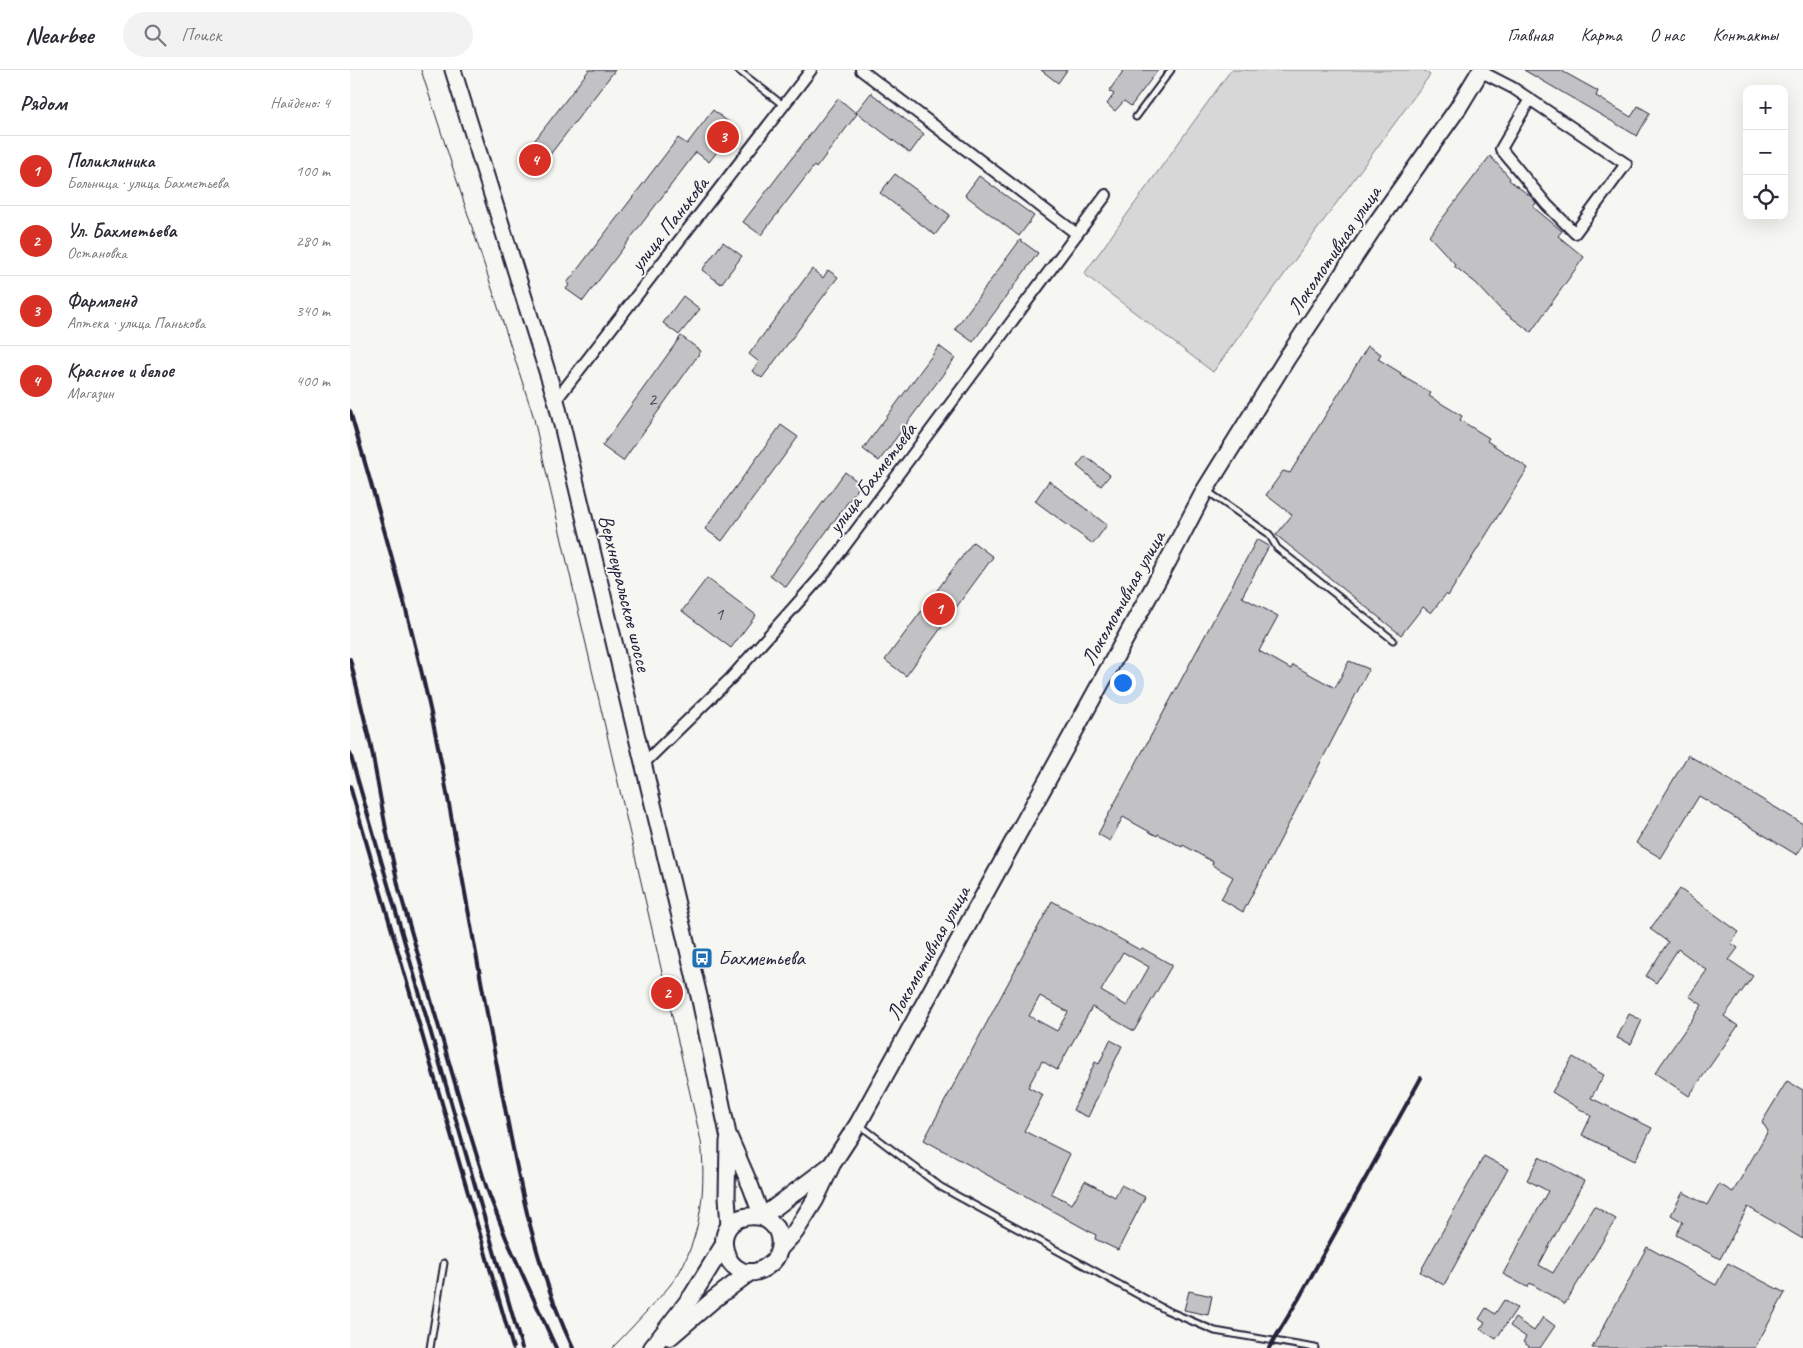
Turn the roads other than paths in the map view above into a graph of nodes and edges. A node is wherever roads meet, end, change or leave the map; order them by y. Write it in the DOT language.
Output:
graph roads {
  1 [pos="453,70"];
  2 [pos="738,70"];
  3 [pos="811,70"];
  4 [pos="861,70"];
  5 [pos="1171,70"];
  6 [pos="1480,70"];
  7 [pos="1530,99"];
  8 [pos="784,105"];
  9 [pos="1136,117"];
  10 [pos="1106,195"];
  11 [pos="1078,234"];
  12 [pos="556,400"];
  13 [pos="1205,490"];
  14 [pos="1393,640"];
  15 [pos="644,763"];
  16 [pos="858,1124"];
  17 [pos="728,1134"];
  18 [pos="832,1164"];
  19 [pos="762,1217"];
  20 [pos="729,1226"];
  21 [pos="723,1246"];
  22 [pos="780,1248"];
  23 [pos="444,1263"];
  24 [pos="750,1272"];
  25 [pos="430,1348"];
  26 [pos="652,1348"];
  27 [pos="656,1348"];
  28 [pos="1315,1348"];
  1 -- 12 [label="main road, Верхнеуральское шоссе"];
  2 -- 8 [label="lane"];
  3 -- 8 [label="street, улица Панькова"];
  4 -- 11 [label="street"];
  5 -- 9 [label="lane"];
  6 -- 7 [label="street"];
  6 -- 13 [label="main road, Локомотивная улица"];
  7 -- 7 [label="street"];
  8 -- 12 [label="street, улица Панькова"];
  10 -- 11 [label="street, улица Бахметьева"];
  11 -- 15 [label="street, улица Бахметьева"];
  12 -- 15 [label="main road, Верхнеуральское шоссе"];
  13 -- 14 [label="lane"];
  13 -- 16 [label="main road, Локомотивная улица"];
  15 -- 17 [label="main road, Верхнеуральское шоссе"];
  16 -- 18 [label="main road, Локомотивная улица"];
  16 -- 28 [label="lane"];
  17 -- 19 [label="main road"];
  17 -- 20 [label="main road"];
  18 -- 19 [label="main road"];
  18 -- 22 [label="main road"];
  19 -- 20 [label="main road"];
  19 -- 22 [label="main road"];
  20 -- 21 [label="main road"];
  21 -- 24 [label="main road"];
  21 -- 26 [label="main road"];
  22 -- 24 [label="main road"];
  23 -- 25 [label="lane"];
  24 -- 27 [label="main road"];
}
